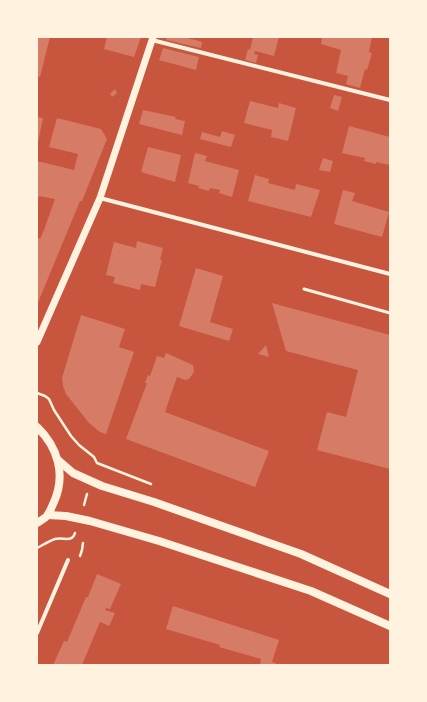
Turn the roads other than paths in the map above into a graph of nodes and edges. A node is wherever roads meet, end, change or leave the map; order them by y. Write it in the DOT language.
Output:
graph roads {
  1 [pos="153,38"];
  2 [pos="390,100"];
  3 [pos="100,198"];
  4 [pos="390,274"];
  5 [pos="304,290"];
  6 [pos="390,312"];
  7 [pos="37,342"];
  8 [pos="37,427"];
  9 [pos="58,460"];
  10 [pos="48,515"];
  11 [pos="37,523"];
  12 [pos="68,560"];
  13 [pos="390,594"];
  14 [pos="390,626"];
  15 [pos="37,633"];
  1 -- 2 [label="street"];
  1 -- 3 [label="street"];
  3 -- 4 [label="street"];
  3 -- 7 [label="street"];
  5 -- 6 [label="lane"];
  8 -- 9 [label="main road"];
  9 -- 10 [label="main road"];
  9 -- 13 [label="main road"];
  10 -- 11 [label="main road"];
  10 -- 14 [label="main road"];
  12 -- 15 [label="street"];
}
